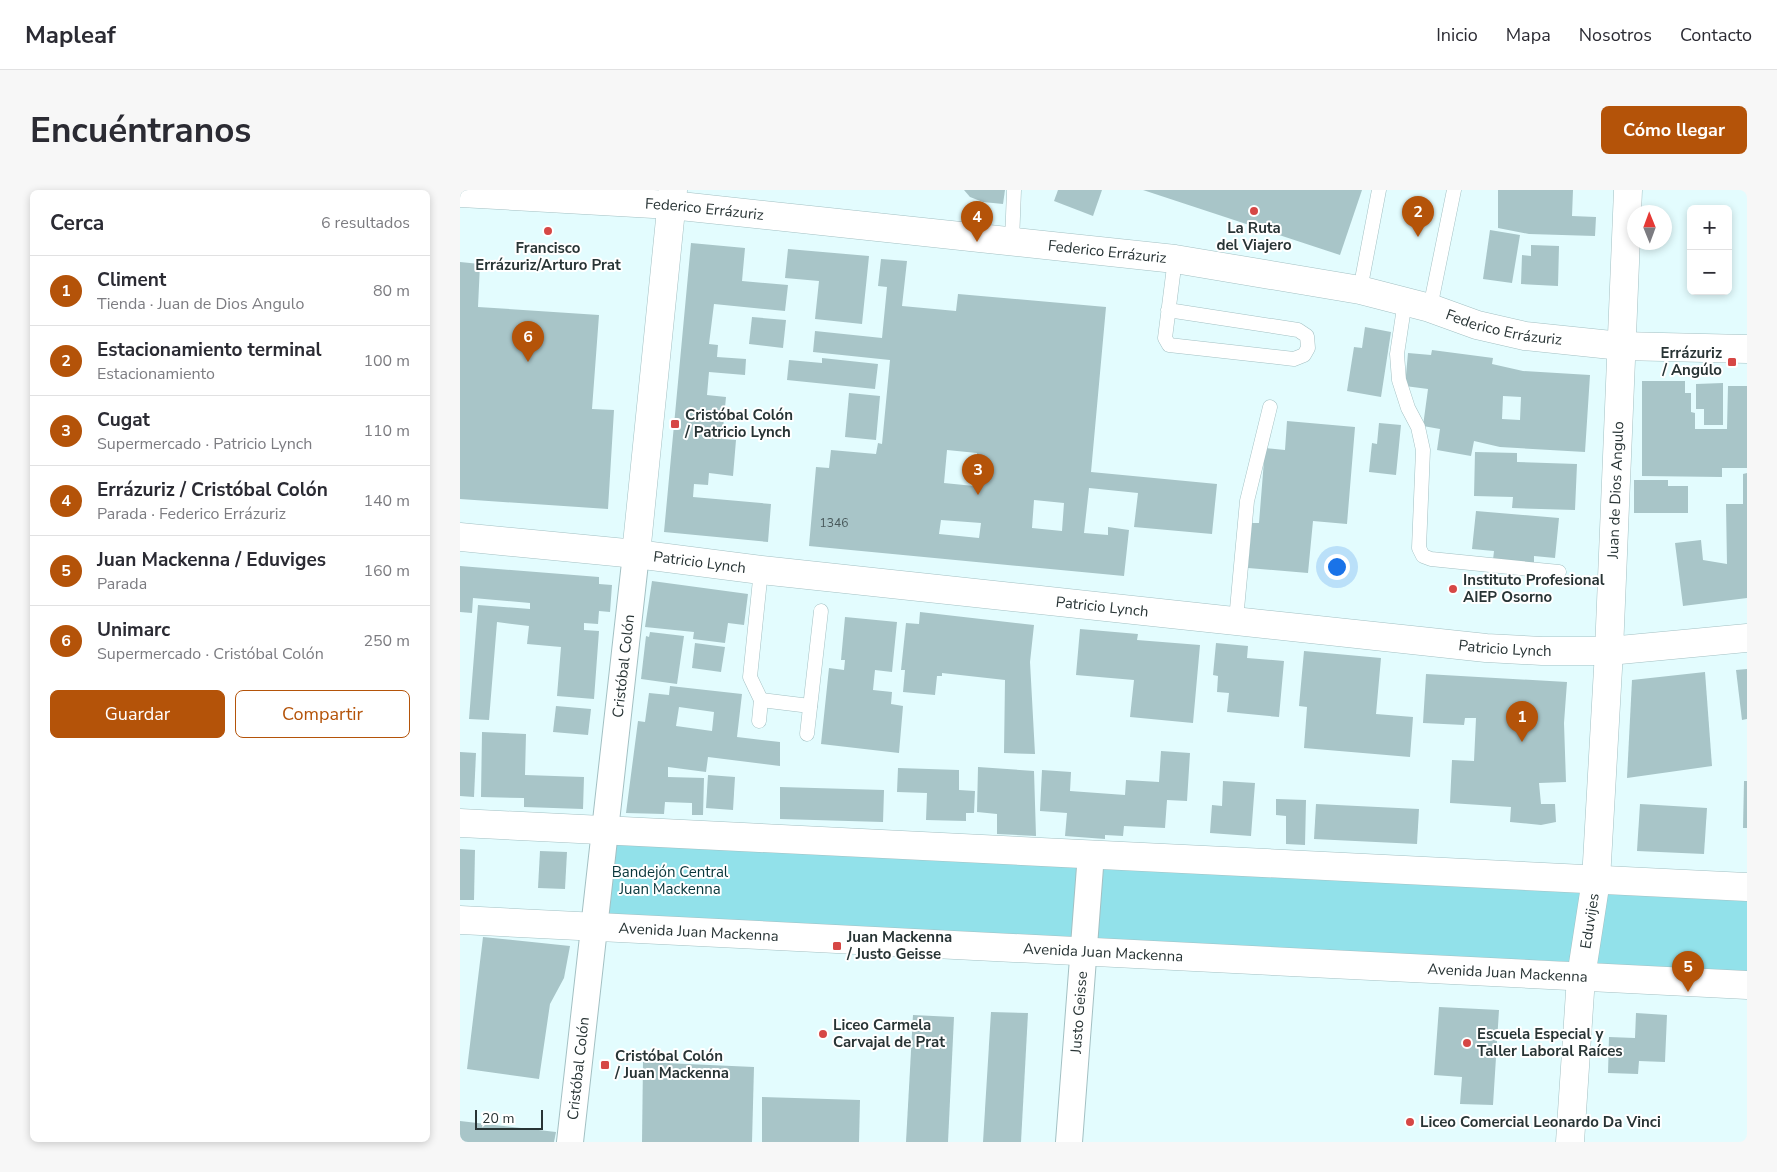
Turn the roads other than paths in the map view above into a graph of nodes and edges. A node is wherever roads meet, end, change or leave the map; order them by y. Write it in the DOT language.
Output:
graph roads {
  1 [pos="1014,190"];
  2 [pos="1379,190"];
  3 [pos="1454,190"];
  4 [pos="1628,190"];
  5 [pos="460,193"];
  6 [pos="526,193"];
  7 [pos="672,198"];
  8 [pos="1012,242"];
  9 [pos="1175,259"];
  10 [pos="1360,290"];
  11 [pos="1405,301"];
  12 [pos="1430,308"];
  13 [pos="1168,310"];
  14 [pos="1621,346"];
  15 [pos="1747,349"];
  16 [pos="1270,407"];
  17 [pos="460,537"];
  18 [pos="636,554"];
  19 [pos="761,570"];
  20 [pos="1559,572"];
  21 [pos="821,612"];
  22 [pos="1236,620"];
  23 [pos="1747,638"];
  24 [pos="1609,651"];
  25 [pos="761,700"];
  26 [pos="810,706"];
  27 [pos="759,721"];
  28 [pos="807,734"];
  29 [pos="460,823"];
  30 [pos="604,829"];
  31 [pos="1091,854"];
  32 [pos="1596,880"];
  33 [pos="1747,887"];
  34 [pos="460,920"];
  35 [pos="594,926"];
  36 [pos="1084,951"];
  37 [pos="1581,977"];
  38 [pos="1747,985"];
  39 [pos="570,1142"];
  40 [pos="1069,1142"];
  41 [pos="1570,1142"];
  1 -- 8 [label="lane"];
  2 -- 10 [label="lane"];
  3 -- 12 [label="lane"];
  4 -- 14 [label="street, Juan de Dios Angulo"];
  5 -- 6 [label="street, Federico Errázuriz"];
  6 -- 7 [label="street, Federico Errázuriz"];
  7 -- 8 [label="street, Federico Errázuriz"];
  7 -- 18 [label="street, Cristóbal Colón"];
  8 -- 9 [label="street, Federico Errázuriz"];
  9 -- 10 [label="street, Federico Errázuriz"];
  9 -- 13 [label="lane"];
  10 -- 11 [label="street, Federico Errázuriz"];
  11 -- 12 [label="street, Federico Errázuriz"];
  11 -- 20 [label="lane"];
  12 -- 14 [label="street, Federico Errázuriz"];
  13 -- 13 [label="lane"];
  14 -- 15 [label="street, Federico Errázuriz"];
  14 -- 24 [label="street, Juan de Dios Angulo"];
  16 -- 22 [label="lane"];
  17 -- 18 [label="street, Patricio Lynch"];
  18 -- 19 [label="street, Patricio Lynch"];
  18 -- 30 [label="street, Cristóbal Colón"];
  19 -- 22 [label="street, Patricio Lynch"];
  19 -- 25 [label="lane"];
  21 -- 26 [label="lane"];
  22 -- 24 [label="street, Patricio Lynch"];
  23 -- 24 [label="street, Patricio Lynch"];
  24 -- 32 [label="street, Juan de Dios Angulo"];
  25 -- 26 [label="lane"];
  25 -- 27 [label="lane"];
  26 -- 28 [label="lane"];
  29 -- 30 [label="street"];
  30 -- 31 [label="street"];
  30 -- 35 [label="street, Cristóbal Colón"];
  31 -- 32 [label="street"];
  31 -- 36 [label="street, Justo Geisse"];
  32 -- 33 [label="street"];
  32 -- 37 [label="street, Eduvijes"];
  34 -- 35 [label="street, Avenida Juan Mackenna"];
  35 -- 36 [label="street, Avenida Juan Mackenna"];
  35 -- 39 [label="street, Cristóbal Colón"];
  36 -- 37 [label="street, Avenida Juan Mackenna"];
  36 -- 40 [label="street, Justo Geisse"];
  37 -- 38 [label="street, Avenida Juan Mackenna"];
  37 -- 41 [label="street, Eduvijes"];
}
